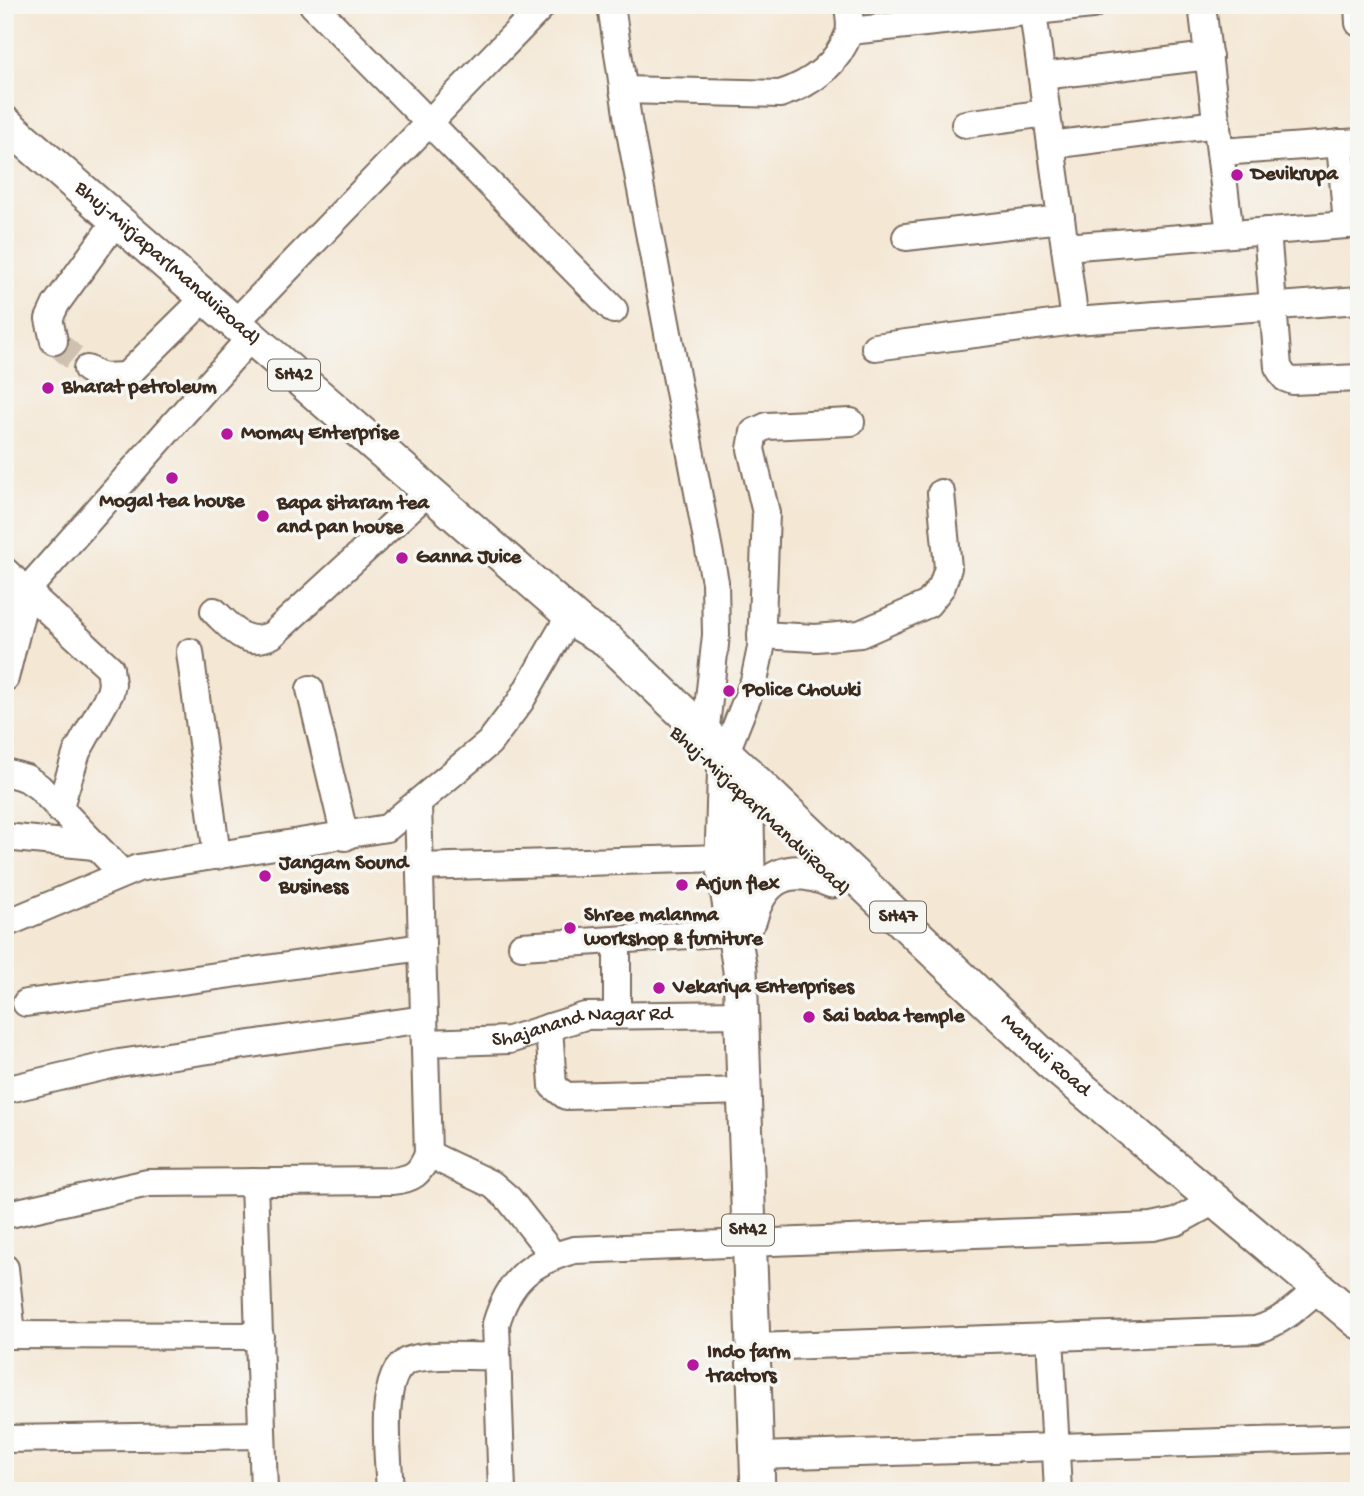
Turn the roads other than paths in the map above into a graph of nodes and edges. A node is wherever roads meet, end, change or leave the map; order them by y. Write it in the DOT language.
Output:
graph roads {
  1 [pos="313,5"];
  2 [pos="543,5"];
  3 [pos="611,5"];
  4 [pos="1092,5"];
  5 [pos="1202,5"];
  6 [pos="1357,5"];
  7 [pos="1032,9"];
  8 [pos="849,18"];
  9 [pos="1359,23"];
  10 [pos="1209,56"];
  11 [pos="1042,76"];
  12 [pos="623,90"];
  13 [pos="1047,113"];
  14 [pos="431,122"];
  15 [pos="5,123"];
  16 [pos="965,124"];
  17 [pos="1217,124"];
  18 [pos="1350,142"];
  19 [pos="1051,145"];
  20 [pos="1220,152"];
  21 [pos="1061,219"];
  22 [pos="116,221"];
  23 [pos="1353,224"];
  24 [pos="1267,231"];
  25 [pos="1230,234"];
  26 [pos="906,237"];
  27 [pos="1065,247"];
  28 [pos="205,298"];
  29 [pos="1359,300"];
  30 [pos="1273,306"];
  31 [pos="614,310"];
  32 [pos="1075,321"];
  33 [pos="242,331"];
  34 [pos="54,341"];
  35 [pos="875,347"];
  36 [pos="87,369"];
  37 [pos="1359,378"];
  38 [pos="851,422"];
  39 [pos="428,492"];
  40 [pos="941,493"];
  41 [pos="5,571"];
  42 [pos="27,590"];
  43 [pos="214,611"];
  44 [pos="577,620"];
  45 [pos="761,635"];
  46 [pos="190,652"];
  47 [pos="5,678"];
  48 [pos="310,689"];
  49 [pos="729,769"];
  50 [pos="5,772"];
  51 [pos="418,805"];
  52 [pos="59,809"];
  53 [pos="5,837"];
  54 [pos="345,837"];
  55 [pos="94,846"];
  56 [pos="217,856"];
  57 [pos="722,859"];
  58 [pos="420,867"];
  59 [pos="122,873"];
  60 [pos="832,881"];
  61 [pos="5,923"];
  62 [pos="742,928"];
  63 [pos="617,940"];
  64 [pos="522,946"];
  65 [pos="422,947"];
  66 [pos="26,1003"];
  67 [pos="742,1014"];
  68 [pos="617,1015"];
  69 [pos="550,1027"];
  70 [pos="424,1031"];
  71 [pos="1050,1062"];
  72 [pos="5,1090"];
  73 [pos="744,1091"];
  74 [pos="428,1154"];
  75 [pos="254,1182"];
  76 [pos="1216,1200"];
  77 [pos="5,1215"];
  78 [pos="749,1242"];
  79 [pos="554,1255"];
  80 [pos="5,1268"];
  81 [pos="1320,1287"];
  82 [pos="1355,1312"];
  83 [pos="9,1334"];
  84 [pos="260,1336"];
  85 [pos="1050,1336"];
  86 [pos="754,1347"];
  87 [pos="495,1356"];
  88 [pos="262,1435"];
  89 [pos="1359,1438"];
  90 [pos="5,1439"];
  91 [pos="1056,1447"];
  92 [pos="757,1456"];
  93 [pos="264,1491"];
  94 [pos="390,1491"];
  95 [pos="502,1491"];
  96 [pos="758,1491"];
  97 [pos="1058,1491"];
  1 -- 14 [label="street"];
  2 -- 14 [label="street"];
  3 -- 12 [label="street"];
  4 -- 7 [label="street"];
  5 -- 10 [label="street"];
  6 -- 9 [label="street"];
  7 -- 8 [label="street"];
  7 -- 11 [label="street"];
  8 -- 12 [label="street"];
  10 -- 11 [label="street"];
  10 -- 17 [label="street"];
  11 -- 13 [label="street"];
  12 -- 49 [label="street"];
  13 -- 16 [label="street"];
  13 -- 19 [label="street"];
  14 -- 31 [label="street"];
  14 -- 33 [label="street"];
  15 -- 22 [label="main road, Bhuj-Mirjapar(MandviRoad) / SH42"];
  17 -- 19 [label="street"];
  17 -- 20 [label="street"];
  18 -- 20 [label="street"];
  18 -- 23 [label="street"];
  19 -- 21 [label="street"];
  20 -- 25 [label="street"];
  21 -- 26 [label="street"];
  21 -- 27 [label="street"];
  22 -- 28 [label="main road, Bhuj-Mirjapar(MandviRoad) / SH42"];
  22 -- 34 [label="street"];
  23 -- 24 [label="street"];
  24 -- 25 [label="street"];
  24 -- 30 [label="street"];
  25 -- 27 [label="street"];
  27 -- 32 [label="street"];
  28 -- 33 [label="main road, Bhuj-Mirjapar(MandviRoad) / SH42"];
  28 -- 36 [label="street"];
  29 -- 30 [label="street"];
  30 -- 32 [label="street"];
  30 -- 37 [label="street"];
  32 -- 35 [label="street"];
  33 -- 39 [label="main road, Bhuj-Mirjapar(MandviRoad) / SH42"];
  33 -- 42 [label="street"];
  38 -- 45 [label="street"];
  39 -- 43 [label="street"];
  39 -- 44 [label="main road, Bhuj-Mirjapar(MandviRoad) / SH42"];
  40 -- 45 [label="street"];
  41 -- 42 [label="street"];
  42 -- 47 [label="street"];
  42 -- 52 [label="street"];
  44 -- 49 [label="main road, Bhuj-Mirjapar(MandviRoad) / SH42"];
  44 -- 49 [label="main road, Bhuj-Mirjapar(MandviRoad) / SH42"];
  44 -- 51 [label="street"];
  45 -- 49 [label="street"];
  46 -- 56 [label="street"];
  48 -- 54 [label="street"];
  49 -- 57 [label="main road, SH42"];
  49 -- 60 [label="main road, Bhuj-Mirjapar(MandviRoad) / SH47"];
  49 -- 62 [label="main road, SH42"];
  49 -- 71 [label="main road, Mandvi Road / SH47"];
  50 -- 52 [label="street"];
  51 -- 54 [label="street"];
  51 -- 58 [label="street"];
  52 -- 55 [label="street"];
  53 -- 55 [label="street"];
  54 -- 56 [label="street"];
  55 -- 59 [label="street"];
  56 -- 59 [label="street"];
  57 -- 58 [label="street"];
  57 -- 62 [label="main road, SH42"];
  58 -- 65 [label="street"];
  59 -- 61 [label="street"];
  60 -- 62 [label="main road, SH42"];
  60 -- 71 [label="main road, Bhuj-Mirjapar(MandviRoad) / SH47"];
  62 -- 63 [label="street"];
  62 -- 67 [label="main road, SH42"];
  63 -- 64 [label="street"];
  63 -- 68 [label="street"];
  65 -- 66 [label="street"];
  65 -- 70 [label="street"];
  67 -- 68 [label="street, Shajanand Nagar Rd"];
  67 -- 73 [label="main road, SH42"];
  68 -- 69 [label="street, Shajanand Nagar Rd"];
  69 -- 70 [label="street, Shajanand Nagar Rd"];
  69 -- 73 [label="street"];
  70 -- 72 [label="street, Shajanand Nagar Rd"];
  70 -- 74 [label="street"];
  71 -- 76 [label="main road, Mandvi Road / SH47"];
  73 -- 78 [label="main road, SH42"];
  74 -- 75 [label="street"];
  74 -- 79 [label="street"];
  75 -- 77 [label="street"];
  75 -- 84 [label="street"];
  76 -- 78 [label="street"];
  76 -- 81 [label="main road, Mandvi Road / SH47"];
  78 -- 79 [label="street"];
  78 -- 86 [label="main road, SH42"];
  79 -- 87 [label="street"];
  80 -- 83 [label="street"];
  81 -- 82 [label="main road, Mandvi Road / SH47"];
  81 -- 85 [label="street"];
  83 -- 84 [label="street"];
  84 -- 88 [label="street"];
  85 -- 86 [label="street"];
  85 -- 91 [label="street"];
  86 -- 92 [label="main road, SH42"];
  87 -- 94 [label="street"];
  87 -- 95 [label="street"];
  88 -- 90 [label="street"];
  88 -- 93 [label="street"];
  89 -- 91 [label="street"];
  91 -- 92 [label="street"];
  91 -- 97 [label="street"];
  92 -- 96 [label="main road, SH42"];
}
